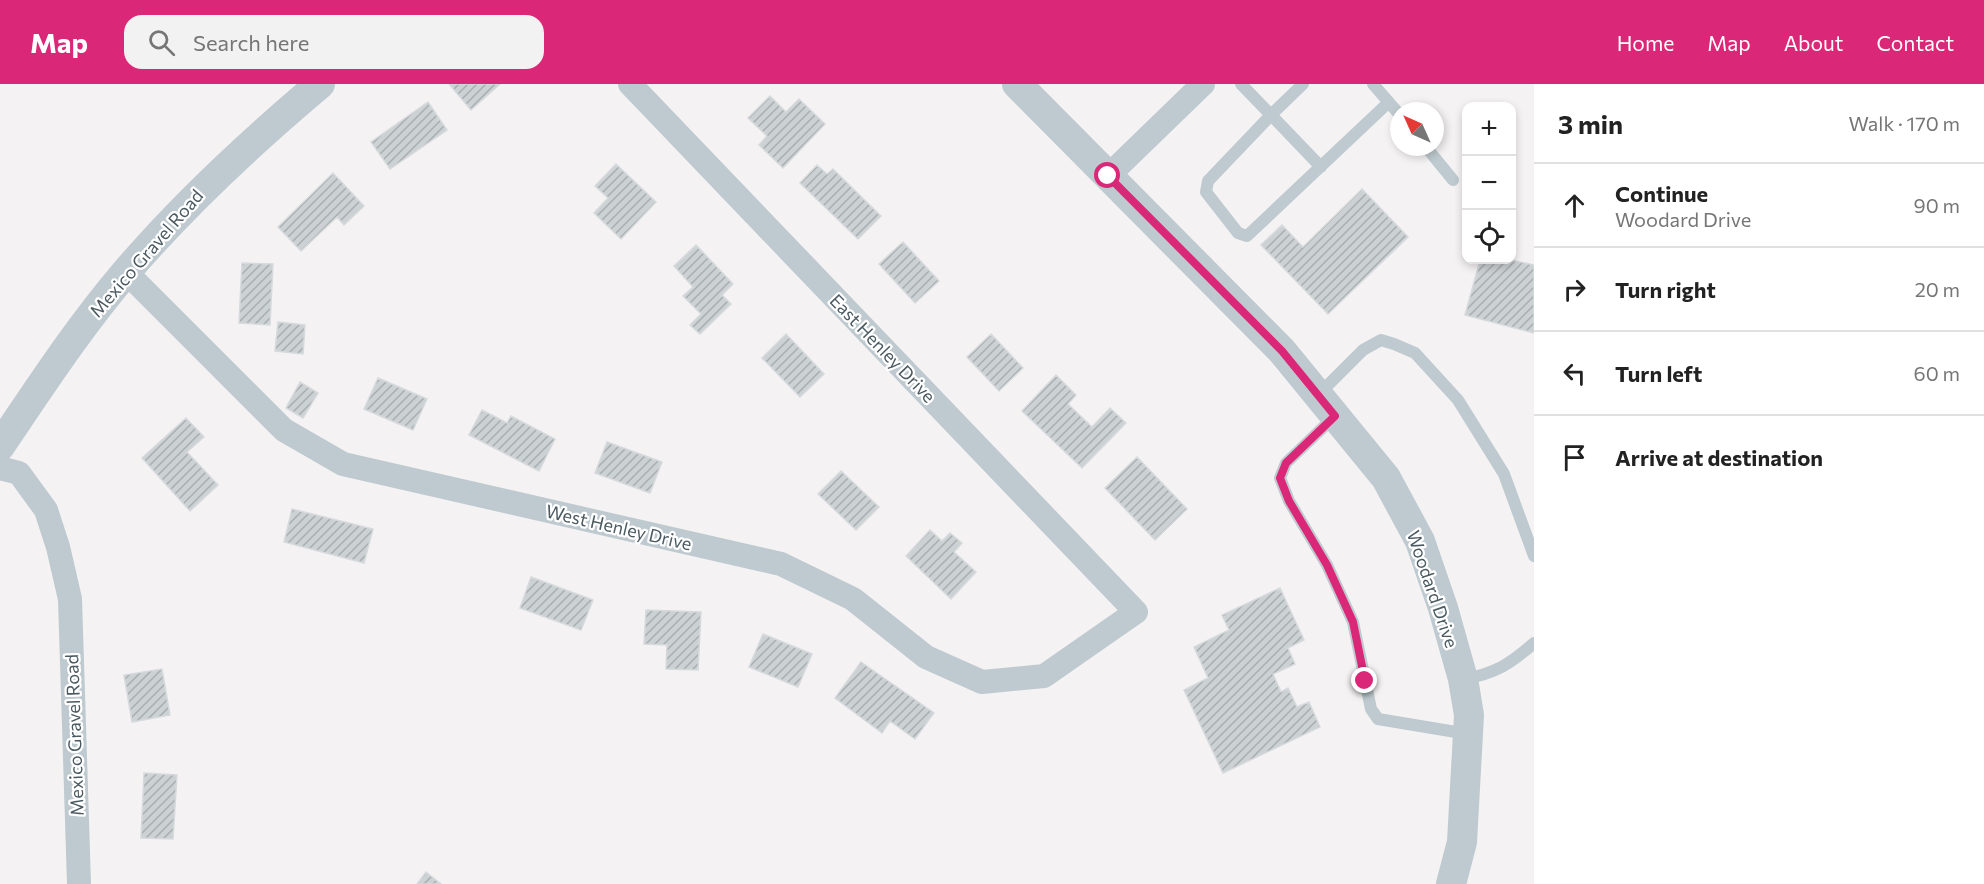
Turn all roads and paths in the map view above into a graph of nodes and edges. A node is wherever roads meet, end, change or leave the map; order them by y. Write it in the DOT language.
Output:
graph roads {
  1 [pos="320,84"];
  2 [pos="630,84"];
  3 [pos="1017,84"];
  4 [pos="1203,84"];
  5 [pos="1241,84"];
  6 [pos="1303,84"];
  7 [pos="1373,84"];
  8 [pos="1389,102"];
  9 [pos="1271,115"];
  10 [pos="1433,156"];
  11 [pos="1321,167"];
  12 [pos="1108,176"];
  13 [pos="1453,180"];
  14 [pos="126,272"];
  15 [pos="1326,405"];
  16 [pos="0,447"];
  17 [pos="0,468"];
  18 [pos="1534,556"];
  19 [pos="1136,612"];
  20 [pos="1534,643"];
  21 [pos="1463,679"];
  22 [pos="1468,734"];
  23 [pos="79,884"];
  24 [pos="1451,884"];
  1 -- 14 [label="street, Mexico Gravel Road"];
  2 -- 19 [label="street, East Henley Drive"];
  3 -- 12 [label="street, Woodard Drive"];
  4 -- 12 [label="street"];
  5 -- 9 [label="lane"];
  6 -- 9 [label="lane"];
  7 -- 8 [label="lane"];
  8 -- 11 [label="lane"];
  9 -- 11 [label="lane"];
  9 -- 11 [label="lane"];
  10 -- 13 [label="lane"];
  12 -- 15 [label="street, Woodard Drive"];
  14 -- 16 [label="street, Mexico Gravel Road"];
  14 -- 19 [label="street, West Henley Drive"];
  15 -- 18 [label="lane"];
  15 -- 21 [label="street, Woodard Drive"];
  15 -- 22 [label="lane"];
  17 -- 23 [label="street, Mexico Gravel Road"];
  20 -- 21 [label="lane"];
  21 -- 22 [label="street, Woodard Drive"];
  22 -- 24 [label="street, Woodard Drive"];
}
